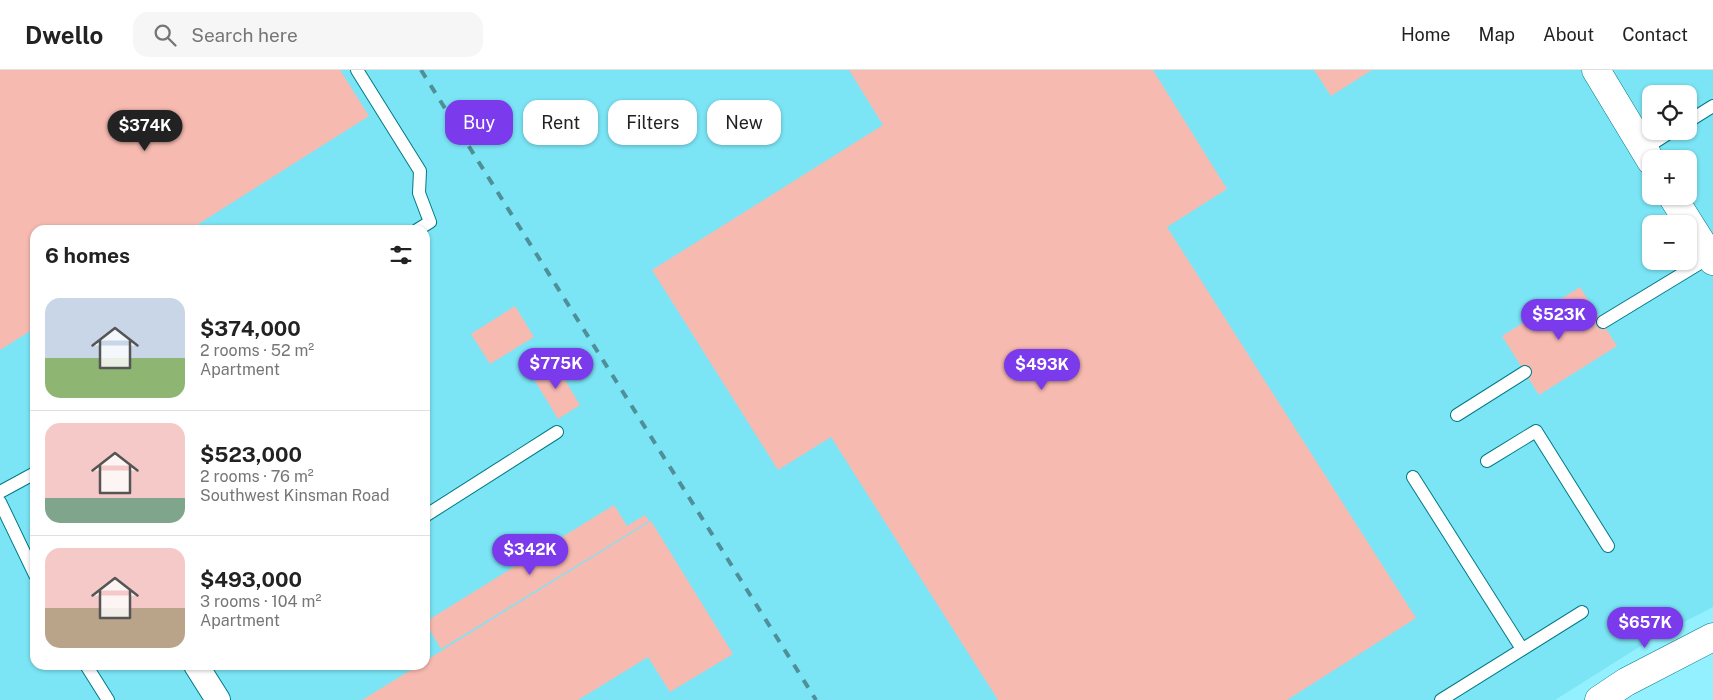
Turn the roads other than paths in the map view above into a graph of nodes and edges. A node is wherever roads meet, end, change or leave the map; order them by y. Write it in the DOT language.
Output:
graph roads {
  1 [pos="357,70"];
  2 [pos="1596,70"];
  3 [pos="1713,106"];
  4 [pos="1697,116"];
  5 [pos="1663,140"];
  6 [pos="1644,150"];
  7 [pos="1652,150"];
  8 [pos="1678,205"];
  9 [pos="426,225"];
  10 [pos="1712,259"];
  11 [pos="1603,322"];
  12 [pos="1525,372"];
  13 [pos="1458,415"];
  14 [pos="557,432"];
  15 [pos="1487,461"];
  16 [pos="30,476"];
  17 [pos="1413,477"];
  18 [pos="0,492"];
  19 [pos="0,502"];
  20 [pos="430,513"];
  21 [pos="1608,546"];
  22 [pos="30,565"];
  23 [pos="1582,612"];
  24 [pos="1713,637"];
  25 [pos="1522,649"];
  26 [pos="89,670"];
  27 [pos="199,670"];
  28 [pos="108,700"];
  29 [pos="218,700"];
  30 [pos="1441,700"];
  31 [pos="1599,700"];
  1 -- 9 [label="lane"];
  2 -- 6 [label="main road"];
  3 -- 4 [label="lane"];
  5 -- 7 [label="lane"];
  8 -- 10 [label="main road"];
  10 -- 11 [label="lane"];
  12 -- 13 [label="lane"];
  14 -- 20 [label="lane"];
  15 -- 21 [label="lane"];
  16 -- 18 [label="lane"];
  17 -- 25 [label="lane"];
  19 -- 22 [label="lane"];
  23 -- 25 [label="lane"];
  24 -- 31 [label="main road"];
  25 -- 30 [label="lane"];
  26 -- 28 [label="lane"];
  27 -- 29 [label="street"];
}
